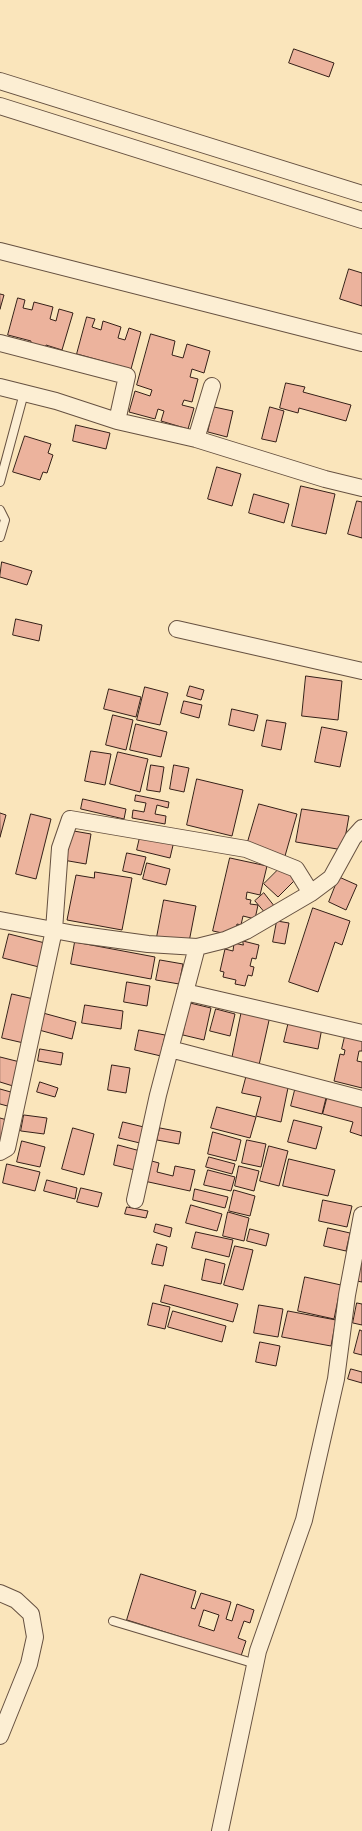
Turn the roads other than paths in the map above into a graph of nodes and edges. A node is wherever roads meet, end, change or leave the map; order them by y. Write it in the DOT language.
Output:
graph roads {
  1 [pos="0,81"];
  2 [pos="0,106"];
  3 [pos="362,194"];
  4 [pos="362,220"];
  5 [pos="0,251"];
  6 [pos="0,343"];
  7 [pos="362,343"];
  8 [pos="212,386"];
  9 [pos="0,387"];
  10 [pos="24,393"];
  11 [pos="117,421"];
  12 [pos="196,439"];
  13 [pos="0,482"];
  14 [pos="362,488"];
  15 [pos="0,510"];
  16 [pos="0,537"];
  17 [pos="177,629"];
  18 [pos="362,671"];
  19 [pos="362,828"];
  20 [pos="311,893"];
  21 [pos="0,920"];
  22 [pos="54,930"];
  23 [pos="197,947"];
  24 [pos="185,992"];
  25 [pos="362,1033"];
  26 [pos="170,1050"];
  27 [pos="362,1099"];
  28 [pos="0,1152"];
  29 [pos="135,1200"];
  30 [pos="362,1215"];
  31 [pos="0,1593"];
  32 [pos="113,1621"];
  33 [pos="256,1664"];
  34 [pos="0,1736"];
  35 [pos="220,1831"];
  1 -- 3 [label="street"];
  2 -- 4 [label="street"];
  5 -- 7 [label="street"];
  6 -- 11 [label="street"];
  8 -- 12 [label="street"];
  9 -- 10 [label="street"];
  10 -- 11 [label="street"];
  10 -- 13 [label="lane"];
  11 -- 12 [label="street"];
  12 -- 14 [label="street"];
  15 -- 16 [label="lane"];
  17 -- 18 [label="street"];
  19 -- 20 [label="street"];
  20 -- 22 [label="street"];
  20 -- 23 [label="street"];
  21 -- 22 [label="street"];
  22 -- 23 [label="street"];
  22 -- 28 [label="street"];
  23 -- 24 [label="street"];
  24 -- 25 [label="street"];
  24 -- 26 [label="street"];
  26 -- 27 [label="street"];
  26 -- 29 [label="street"];
  30 -- 33 [label="street"];
  31 -- 34 [label="street"];
  32 -- 33 [label="lane"];
  33 -- 35 [label="street"];
}
